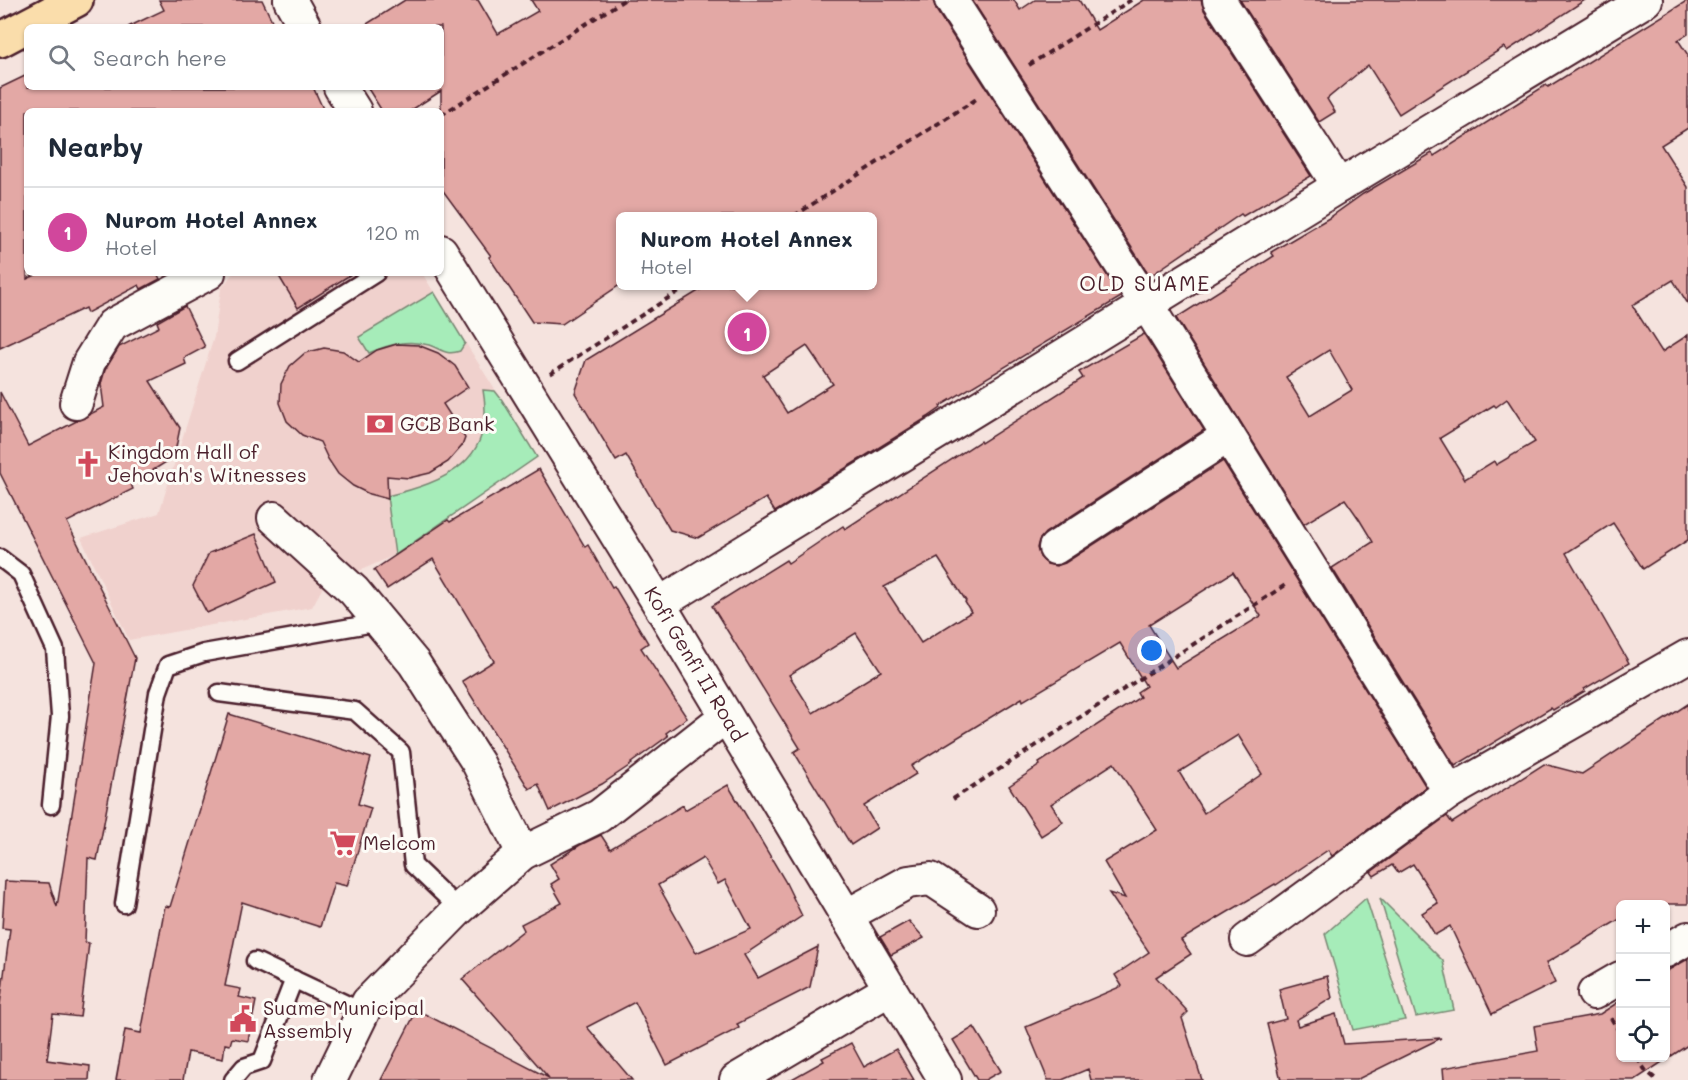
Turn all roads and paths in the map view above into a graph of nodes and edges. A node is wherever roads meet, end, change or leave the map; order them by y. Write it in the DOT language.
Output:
graph roads {
  1 [pos="76,0"];
  2 [pos="290,0"];
  3 [pos="624,0"];
  4 [pos="951,0"];
  5 [pos="1131,0"];
  6 [pos="1219,0"];
  7 [pos="1646,0"];
  8 [pos="30,24"];
  9 [pos="303,24"];
  10 [pos="24,27"];
  11 [pos="0,40"];
  12 [pos="1004,81"];
  13 [pos="444,113"];
  14 [pos="1339,186"];
  15 [pos="800,212"];
  16 [pos="444,256"];
  17 [pos="203,276"];
  18 [pos="371,276"];
  19 [pos="679,290"];
  20 [pos="1147,304"];
  21 [pos="237,361"];
  22 [pos="527,389"];
  23 [pos="76,404"];
  24 [pos="1228,436"];
  25 [pos="274,518"];
  26 [pos="1055,548"];
  27 [pos="0,558"];
  28 [pos="1311,570"];
  29 [pos="659,604"];
  30 [pos="380,622"];
  31 [pos="1688,656"];
  32 [pos="219,693"];
  33 [pos="726,716"];
  34 [pos="1450,792"];
  35 [pos="953,799"];
  36 [pos="51,805"];
  37 [pos="523,853"];
  38 [pos="124,904"];
  39 [pos="459,909"];
  40 [pos="978,910"];
  41 [pos="846,916"];
  42 [pos="1688,938"];
  43 [pos="1247,940"];
  44 [pos="1670,948"];
  45 [pos="255,961"];
  46 [pos="294,979"];
  47 [pos="890,988"];
  48 [pos="363,1012"];
  49 [pos="1640,1062"];
  50 [pos="233,1080"];
  51 [pos="330,1080"];
  52 [pos="736,1080"];
  53 [pos="945,1080"];
  54 [pos="1657,1080"];
  1 -- 8 [label="highway"];
  2 -- 9 [label="street"];
  3 -- 13 [label="path"];
  4 -- 12 [label="street"];
  5 -- 12 [label="path"];
  6 -- 14 [label="street"];
  7 -- 14 [label="street"];
  10 -- 11 [label="highway"];
  12 -- 15 [label="path"];
  12 -- 20 [label="street"];
  14 -- 20 [label="street"];
  16 -- 22 [label="street, Kofi Genfi II Road"];
  17 -- 23 [label="street"];
  18 -- 21 [label="lane"];
  19 -- 22 [label="path"];
  20 -- 24 [label="street"];
  20 -- 29 [label="street"];
  22 -- 29 [label="street, Kofi Genfi II Road"];
  24 -- 26 [label="street"];
  24 -- 28 [label="street"];
  25 -- 30 [label="street"];
  27 -- 36 [label="lane"];
  28 -- 34 [label="street"];
  28 -- 35 [label="path"];
  29 -- 33 [label="street, Kofi Genfi II Road"];
  30 -- 37 [label="street"];
  30 -- 38 [label="lane"];
  31 -- 34 [label="street"];
  32 -- 39 [label="lane"];
  33 -- 37 [label="street"];
  33 -- 41 [label="street, Kofi Genfi II Road"];
  34 -- 43 [label="street"];
  37 -- 39 [label="street"];
  39 -- 48 [label="street"];
  40 -- 41 [label="street"];
  41 -- 47 [label="street, Kofi Genfi II Road"];
  42 -- 44 [label="street"];
  45 -- 46 [label="lane"];
  46 -- 48 [label="lane"];
  46 -- 50 [label="lane"];
  47 -- 52 [label="street"];
  47 -- 53 [label="street, Kofi Genfi II Road"];
  48 -- 51 [label="street"];
  49 -- 54 [label="path"];
}
